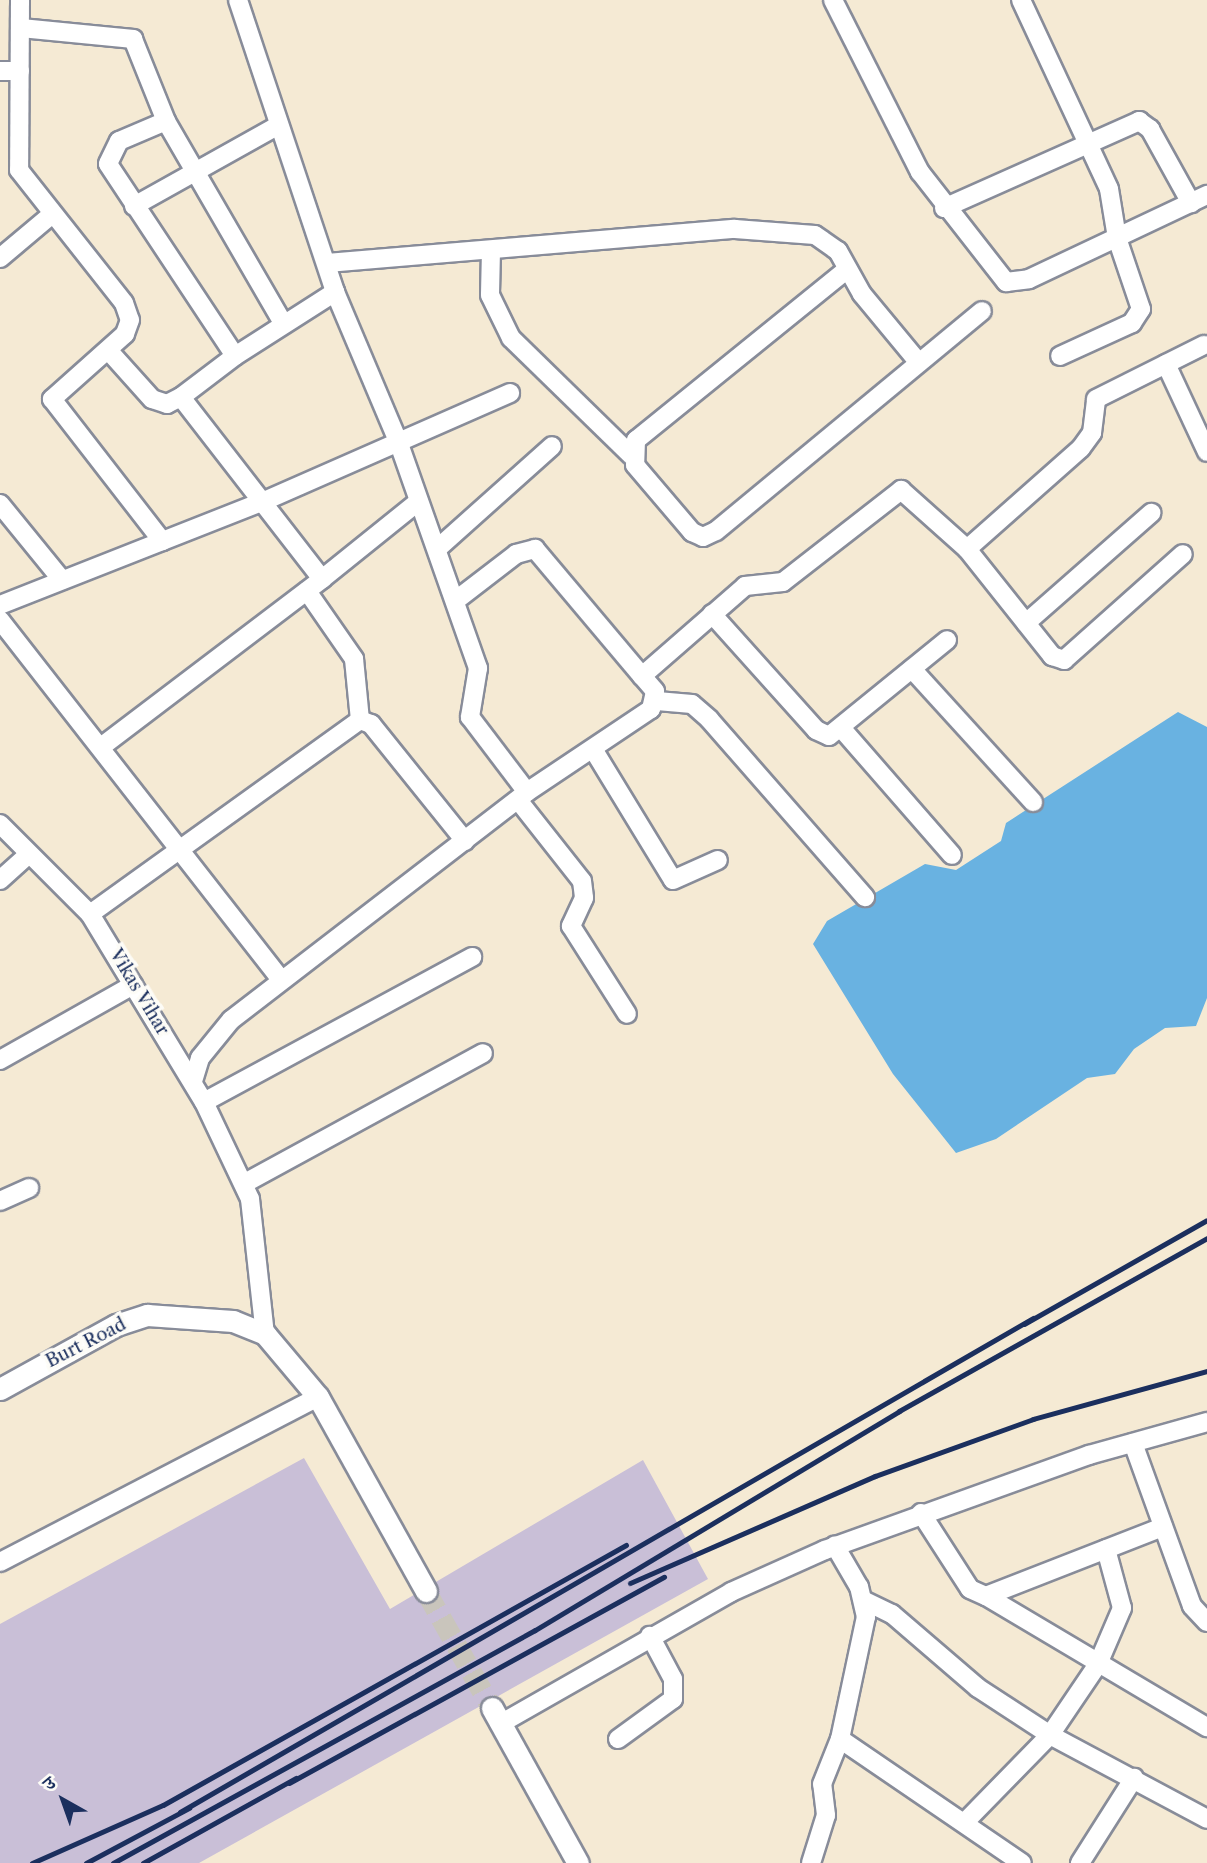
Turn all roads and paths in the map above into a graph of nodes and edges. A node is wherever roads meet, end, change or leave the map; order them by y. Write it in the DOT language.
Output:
graph roads {
  1 [pos="20,0"];
  2 [pos="238,0"];
  3 [pos="833,0"];
  4 [pos="1021,0"];
  5 [pos="21,29"];
  6 [pos="0,71"];
  7 [pos="20,71"];
  8 [pos="166,121"];
  9 [pos="279,125"];
  10 [pos="1085,141"];
  11 [pos="0,168"];
  12 [pos="19,170"];
  13 [pos="195,170"];
  14 [pos="1207,195"];
  15 [pos="1191,203"];
  16 [pos="134,206"];
  17 [pos="944,208"];
  18 [pos="50,216"];
  19 [pos="1117,239"];
  20 [pos="491,250"];
  21 [pos="0,258"];
  22 [pos="327,263"];
  23 [pos="845,271"];
  24 [pos="335,292"];
  25 [pos="982,311"];
  26 [pos="283,323"];
  27 [pos="1204,345"];
  28 [pos="108,349"];
  29 [pos="235,356"];
  30 [pos="1060,356"];
  31 [pos="919,363"];
  32 [pos="1166,364"];
  33 [pos="510,393"];
  34 [pos="181,397"];
  35 [pos="398,442"];
  36 [pos="552,446"];
  37 [pos="1207,452"];
  38 [pos="631,455"];
  39 [pos="419,501"];
  40 [pos="262,502"];
  41 [pos="0,504"];
  42 [pos="1151,513"];
  43 [pos="162,541"];
  44 [pos="437,549"];
  45 [pos="967,549"];
  46 [pos="1183,554"];
  47 [pos="322,579"];
  48 [pos="62,580"];
  49 [pos="307,592"];
  50 [pos="455,601"];
  51 [pos="0,605"];
  52 [pos="712,614"];
  53 [pos="0,620"];
  54 [pos="1026,623"];
  55 [pos="947,640"];
  56 [pos="912,670"];
  57 [pos="642,676"];
  58 [pos="657,701"];
  59 [pos="360,720"];
  60 [pos="842,729"];
  61 [pos="100,747"];
  62 [pos="593,749"];
  63 [pos="523,796"];
  64 [pos="1033,802"];
  65 [pos="0,824"];
  66 [pos="465,841"];
  67 [pos="177,850"];
  68 [pos="28,855"];
  69 [pos="952,855"];
  70 [pos="718,860"];
  71 [pos="0,880"];
  72 [pos="865,897"];
  73 [pos="90,915"];
  74 [pos="472,957"];
  75 [pos="281,981"];
  76 [pos="133,985"];
  77 [pos="627,1014"];
  78 [pos="483,1053"];
  79 [pos="0,1060"];
  80 [pos="193,1082"];
  81 [pos="204,1102"];
  82 [pos="246,1183"];
  83 [pos="29,1188"];
  84 [pos="0,1201"];
  85 [pos="265,1334"];
  86 [pos="0,1389"];
  87 [pos="318,1397"];
  88 [pos="1207,1422"];
  89 [pos="1133,1443"];
  90 [pos="921,1513"];
  91 [pos="1163,1527"];
  92 [pos="835,1546"];
  93 [pos="1106,1549"];
  94 [pos="0,1562"];
  95 [pos="426,1591"];
  96 [pos="986,1595"];
  97 [pos="865,1601"];
  98 [pos="1207,1622"];
  99 [pos="650,1636"];
  100 [pos="1098,1664"];
  101 [pos="496,1716"];
  102 [pos="1207,1727"];
  103 [pos="1050,1735"];
  104 [pos="618,1739"];
  105 [pos="840,1739"];
  106 [pos="1135,1777"];
  107 [pos="1207,1819"];
  108 [pos="965,1822"];
  109 [pos="578,1863"];
  110 [pos="811,1863"];
  111 [pos="1022,1863"];
  112 [pos="1080,1863"];
  1 -- 5 [label="street"];
  2 -- 9 [label="street"];
  3 -- 17 [label="street"];
  4 -- 10 [label="street"];
  5 -- 7 [label="street"];
  5 -- 8 [label="street"];
  6 -- 7 [label="street"];
  7 -- 12 [label="street"];
  8 -- 13 [label="street"];
  8 -- 16 [label="street"];
  9 -- 13 [label="street"];
  9 -- 22 [label="street"];
  10 -- 15 [label="street"];
  10 -- 17 [label="street"];
  10 -- 19 [label="street"];
  11 -- 12 [label="street"];
  12 -- 18 [label="street"];
  13 -- 16 [label="street"];
  13 -- 26 [label="street"];
  14 -- 15 [label="street"];
  15 -- 19 [label="street"];
  16 -- 29 [label="street"];
  17 -- 19 [label="street"];
  18 -- 21 [label="street"];
  18 -- 28 [label="street"];
  19 -- 30 [label="street"];
  20 -- 22 [label="street"];
  20 -- 23 [label="street"];
  20 -- 38 [label="street"];
  22 -- 24 [label="street"];
  23 -- 31 [label="street"];
  23 -- 38 [label="street"];
  24 -- 26 [label="street"];
  24 -- 35 [label="street"];
  25 -- 31 [label="street"];
  26 -- 29 [label="street"];
  27 -- 32 [label="street"];
  28 -- 34 [label="street"];
  28 -- 43 [label="street"];
  29 -- 34 [label="street"];
  31 -- 38 [label="street"];
  32 -- 37 [label="street"];
  32 -- 45 [label="street"];
  33 -- 35 [label="street"];
  34 -- 40 [label="street"];
  35 -- 39 [label="street"];
  35 -- 40 [label="street"];
  36 -- 44 [label="street"];
  39 -- 44 [label="street"];
  39 -- 47 [label="street"];
  40 -- 43 [label="street"];
  40 -- 47 [label="street"];
  41 -- 48 [label="street"];
  42 -- 54 [label="street"];
  43 -- 48 [label="street"];
  44 -- 50 [label="street"];
  45 -- 52 [label="street"];
  45 -- 54 [label="street"];
  46 -- 54 [label="street"];
  47 -- 49 [label="street"];
  48 -- 51 [label="street"];
  49 -- 59 [label="street"];
  49 -- 61 [label="street"];
  50 -- 57 [label="street"];
  50 -- 63 [label="street"];
  52 -- 57 [label="street"];
  52 -- 60 [label="street"];
  53 -- 61 [label="street"];
  55 -- 56 [label="street"];
  56 -- 60 [label="street"];
  56 -- 64 [label="street"];
  57 -- 58 [label="street"];
  58 -- 62 [label="street"];
  58 -- 72 [label="street"];
  59 -- 66 [label="street"];
  59 -- 67 [label="street"];
  60 -- 69 [label="street"];
  61 -- 67 [label="street"];
  62 -- 63 [label="street"];
  62 -- 70 [label="street"];
  63 -- 66 [label="street"];
  63 -- 77 [label="street"];
  65 -- 68 [label="street, Vikas Vihar"];
  66 -- 75 [label="street"];
  67 -- 73 [label="street"];
  67 -- 75 [label="street"];
  68 -- 71 [label="street"];
  68 -- 73 [label="street, Vikas Vihar"];
  73 -- 76 [label="street, Vikas Vihar"];
  74 -- 81 [label="street"];
  75 -- 80 [label="street"];
  76 -- 79 [label="street"];
  76 -- 80 [label="street, Vikas Vihar"];
  78 -- 82 [label="street"];
  80 -- 81 [label="street, Vikas Vihar"];
  81 -- 82 [label="street, Vikas Vihar"];
  82 -- 85 [label="street"];
  83 -- 84 [label="street"];
  85 -- 86 [label="street, Burt Road"];
  85 -- 87 [label="street"];
  87 -- 94 [label="street"];
  87 -- 95 [label="street"];
  88 -- 89 [label="street"];
  89 -- 90 [label="street"];
  89 -- 91 [label="street"];
  90 -- 92 [label="street"];
  90 -- 96 [label="street"];
  91 -- 93 [label="street"];
  91 -- 98 [label="street"];
  92 -- 97 [label="street"];
  92 -- 99 [label="street"];
  93 -- 96 [label="street"];
  93 -- 100 [label="street"];
  96 -- 100 [label="street"];
  97 -- 103 [label="street"];
  97 -- 105 [label="street"];
  99 -- 101 [label="street"];
  99 -- 104 [label="street"];
  100 -- 102 [label="street"];
  100 -- 103 [label="street"];
  101 -- 109 [label="street"];
  103 -- 106 [label="street"];
  103 -- 108 [label="street"];
  105 -- 108 [label="street"];
  105 -- 110 [label="street"];
  106 -- 107 [label="street"];
  106 -- 112 [label="street"];
  108 -- 111 [label="street"];
}
